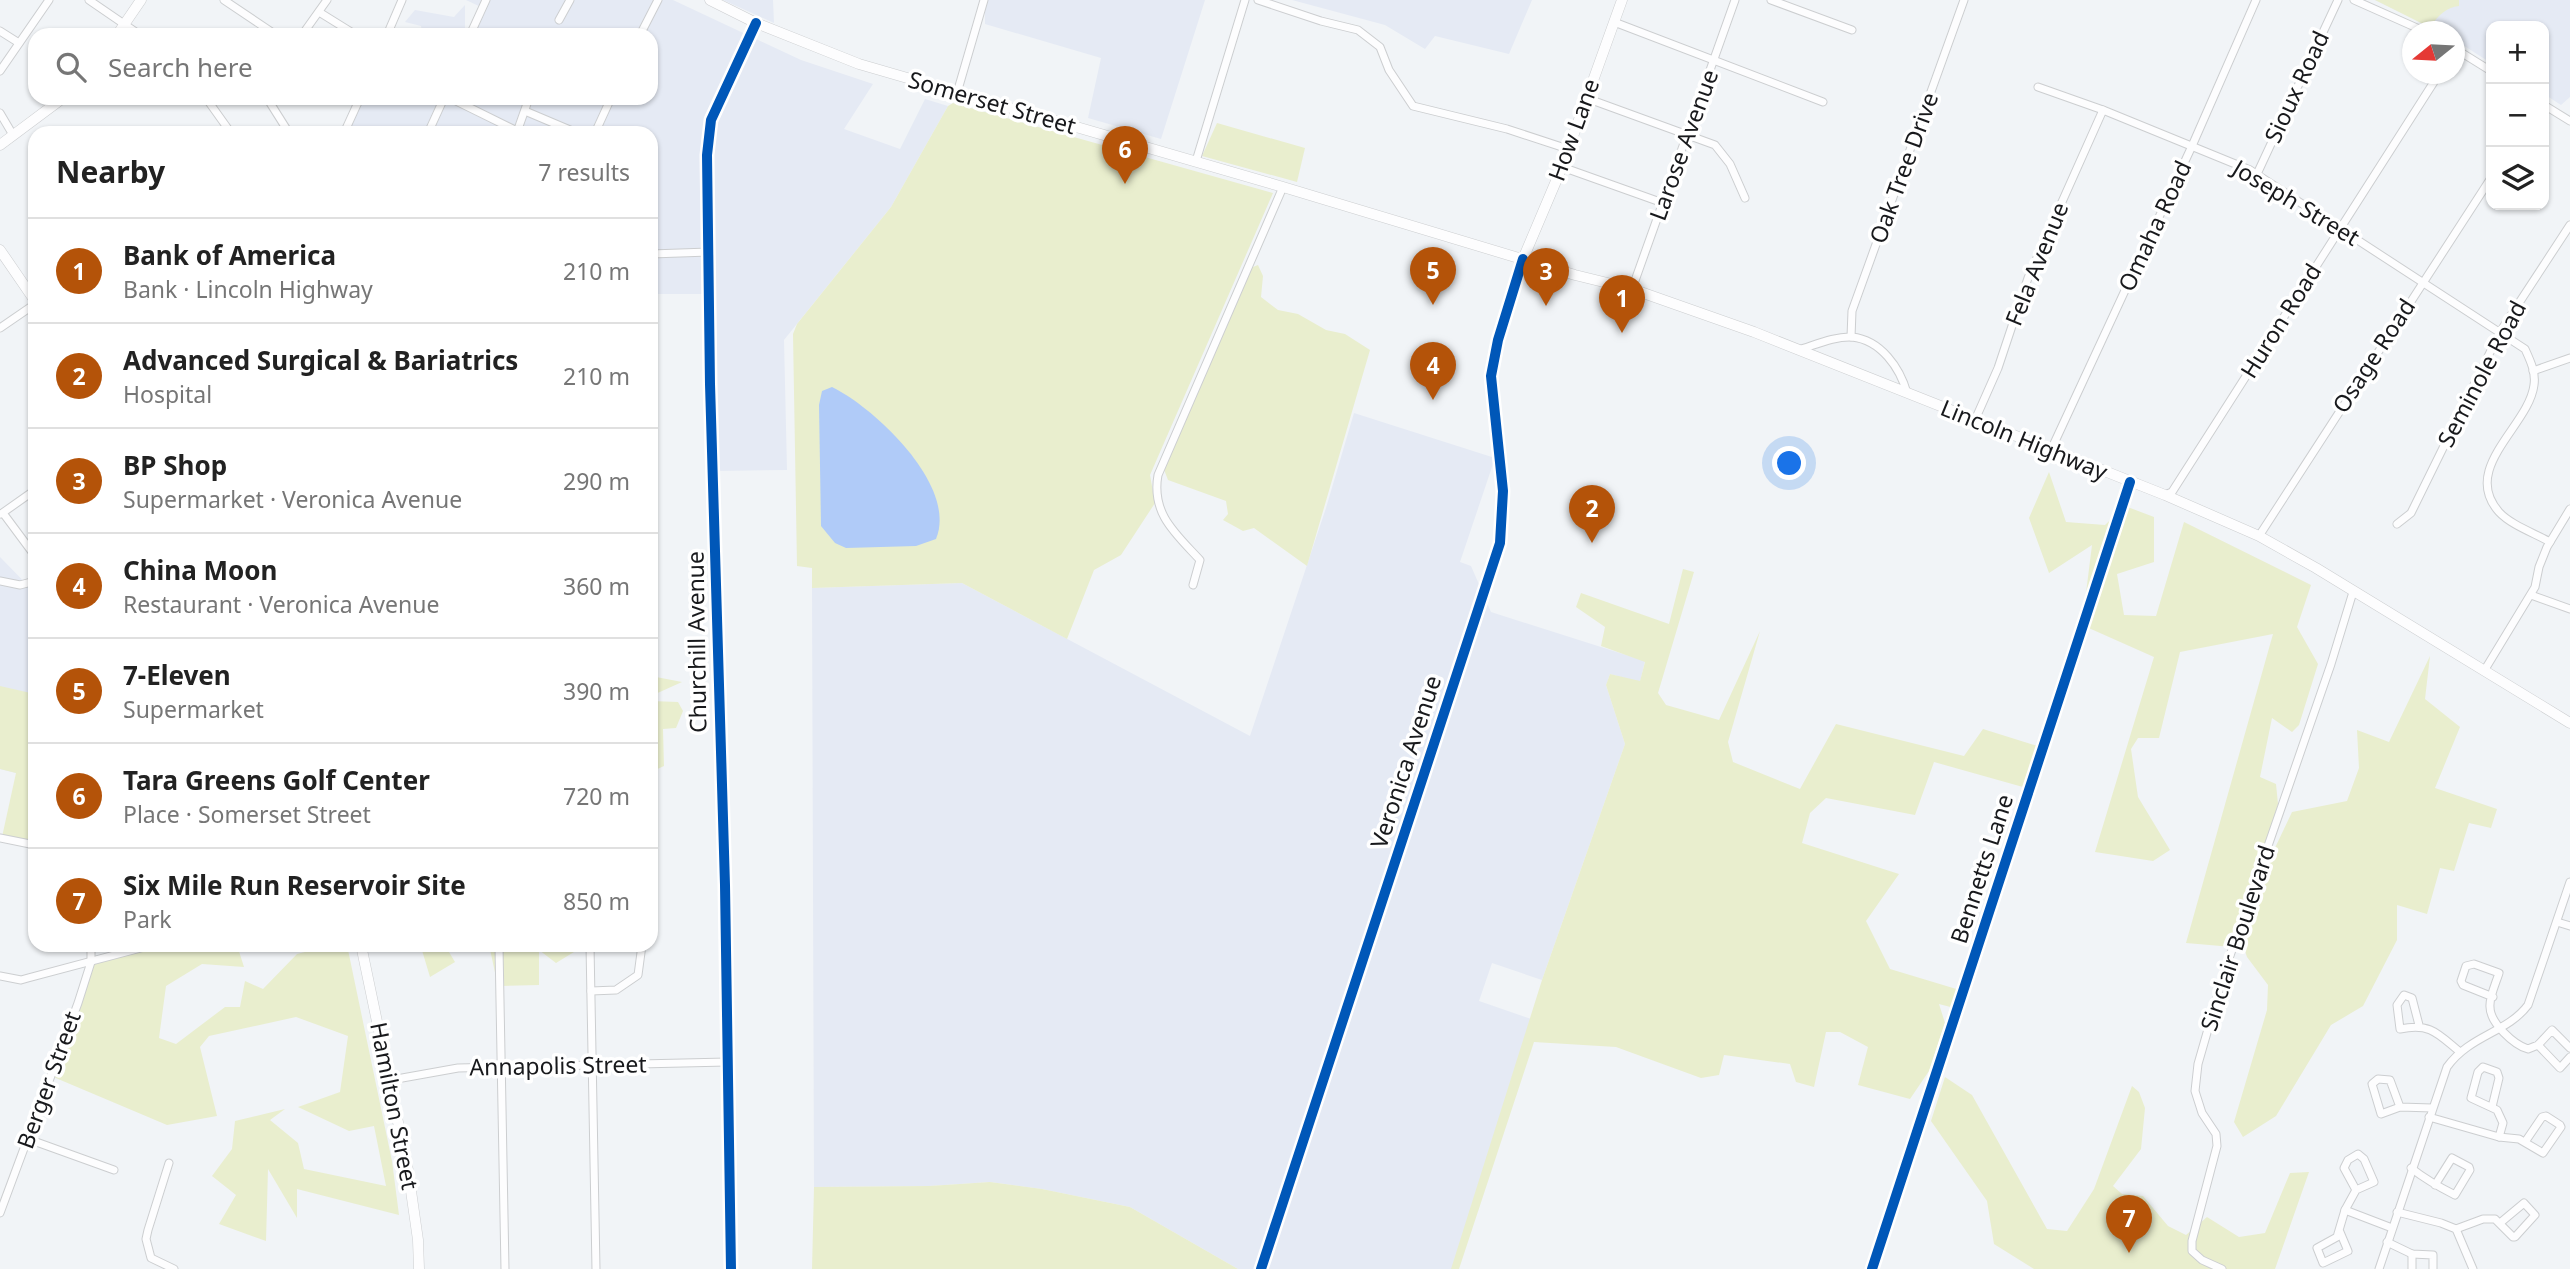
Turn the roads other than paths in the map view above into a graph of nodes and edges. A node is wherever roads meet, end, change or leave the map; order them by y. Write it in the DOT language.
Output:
graph roads {
  1 [pos="49,0"];
  2 [pos="89,0"];
  3 [pos="141,0"];
  4 [pos="327,0"];
  5 [pos="402,0"];
  6 [pos="486,0"];
  7 [pos="570,0"];
  8 [pos="658,0"];
  9 [pos="710,0"];
  10 [pos="984,0"];
  11 [pos="1245,0"];
  12 [pos="1258,0"];
  13 [pos="1622,0"];
  14 [pos="1735,0"];
  15 [pos="1772,0"];
  16 [pos="1964,0"];
  17 [pos="2256,0"];
  18 [pos="2338,0"];
  19 [pos="2354,0"];
  20 [pos="230,2"];
  21 [pos="319,12"];
  22 [pos="559,20"];
  23 [pos="2402,21"];
  24 [pos="1614,22"];
  25 [pos="756,23"];
  26 [pos="125,24"];
  27 [pos="29,28"];
  28 [pos="122,28"];
  29 [pos="130,28"];
  30 [pos="266,28"];
  31 [pos="307,28"];
  32 [pos="345,28"];
  33 [pos="390,28"];
  34 [pos="473,28"];
  35 [pos="644,28"];
  36 [pos="28,30"];
  37 [pos="1852,30"];
  38 [pos="0,31"];
  39 [pos="19,43"];
  40 [pos="2465,54"];
  41 [pos="1714,60"];
  42 [pos="2486,68"];
  43 [pos="0,71"];
  44 [pos="2432,84"];
  45 [pos="2039,87"];
  46 [pos="957,93"];
  47 [pos="1586,98"];
  48 [pos="1823,102"];
  49 [pos="54,105"];
  50 [pos="211,105"];
  51 [pos="272,105"];
  52 [pos="357,105"];
  53 [pos="441,105"];
  54 [pos="464,105"];
  55 [pos="527,105"];
  56 [pos="608,105"];
  57 [pos="2549,108"];
  58 [pos="2103,110"];
  59 [pos="525,111"];
  60 [pos="0,113"];
  61 [pos="2570,121"];
  62 [pos="226,126"];
  63 [pos="285,126"];
  64 [pos="347,126"];
  65 [pos="431,126"];
  66 [pos="505,126"];
  67 [pos="519,126"];
  68 [pos="560,126"];
  69 [pos="598,126"];
  70 [pos="1687,134"];
  71 [pos="13,135"];
  72 [pos="0,145"];
  73 [pos="2192,146"];
  74 [pos="1568,149"];
  75 [pos="1196,161"];
  76 [pos="1562,167"];
  77 [pos="2257,174"];
  78 [pos="2486,185"];
  79 [pos="1283,187"];
  80 [pos="1745,198"];
  81 [pos="1663,203"];
  82 [pos="2570,225"];
  83 [pos="2340,228"];
  84 [pos="0,250"];
  85 [pos="709,252"];
  86 [pos="658,254"];
  87 [pos="1523,258"];
  88 [pos="2422,281"];
  89 [pos="1632,289"];
  90 [pos="28,292"];
  91 [pos="28,308"];
  92 [pos="0,328"];
  93 [pos="2500,331"];
  94 [pos="1851,337"];
  95 [pos="1797,350"];
  96 [pos="2570,358"];
  97 [pos="2533,371"];
  98 [pos="1907,393"];
  99 [pos="1975,420"];
  100 [pos="2051,450"];
  101 [pos="2130,482"];
  102 [pos="28,495"];
  103 [pos="2165,495"];
  104 [pos="2570,509"];
  105 [pos="1,514"];
  106 [pos="2397,524"];
  107 [pos="2259,536"];
  108 [pos="2550,541"];
  109 [pos="28,547"];
  110 [pos="0,581"];
  111 [pos="28,583"];
  112 [pos="1193,585"];
  113 [pos="2353,592"];
  114 [pos="2531,594"];
  115 [pos="2570,609"];
  116 [pos="2484,671"];
  117 [pos="2570,723"];
  118 [pos="0,838"];
  119 [pos="28,844"];
  120 [pos="2570,882"];
  121 [pos="2557,922"];
  122 [pos="2570,926"];
  123 [pos="91,952"];
  124 [pos="126,952"];
  125 [pos="363,952"];
  126 [pos="499,952"];
  127 [pos="590,952"];
  128 [pos="641,952"];
  129 [pos="90,962"];
  130 [pos="0,976"];
  131 [pos="591,991"];
  132 [pos="2493,997"];
  133 [pos="2419,1025"];
  134 [pos="2499,1027"];
  135 [pos="2538,1045"];
  136 [pos="2570,1048"];
  137 [pos="2460,1052"];
  138 [pos="2570,1057"];
  139 [pos="727,1062"];
  140 [pos="594,1066"];
  141 [pos="501,1067"];
  142 [pos="391,1080"];
  143 [pos="2400,1107"];
  144 [pos="2492,1107"];
  145 [pos="2432,1108"];
  146 [pos="2429,1117"];
  147 [pos="2499,1137"];
  148 [pos="28,1139"];
  149 [pos="2525,1142"];
  150 [pos="169,1163"];
  151 [pos="2412,1168"];
  152 [pos="114,1170"];
  153 [pos="2435,1185"];
  154 [pos="2356,1190"];
  155 [pos="2345,1210"];
  156 [pos="2397,1212"];
  157 [pos="0,1213"];
  158 [pos="2500,1223"];
  159 [pos="2392,1228"];
  160 [pos="2456,1229"];
  161 [pos="2340,1232"];
  162 [pos="2387,1242"];
  163 [pos="2412,1254"];
  164 [pos="174,1269"];
  165 [pos="419,1269"];
  166 [pos="505,1269"];
  167 [pos="596,1269"];
  168 [pos="731,1269"];
  169 [pos="1261,1269"];
  170 [pos="1872,1269"];
  171 [pos="2222,1269"];
  172 [pos="2379,1269"];
  173 [pos="2412,1269"];
  174 [pos="2433,1269"];
  175 [pos="2473,1269"];
  1 -- 27 [label="street"];
  2 -- 26 [label="street"];
  3 -- 26 [label="main road"];
  4 -- 21 [label="street"];
  5 -- 33 [label="street"];
  6 -- 34 [label="street"];
  7 -- 22 [label="street"];
  8 -- 35 [label="street"];
  9 -- 25 [label="main road, Somerset Street"];
  10 -- 46 [label="street"];
  11 -- 75 [label="street"];
  12 -- 74 [label="street"];
  13 -- 24 [label="main road, How Lane"];
  14 -- 41 [label="street, Larose Avenue"];
  15 -- 37 [label="street"];
  16 -- 94 [label="street, Oak Tree Drive"];
  17 -- 73 [label="street, Omaha Road"];
  18 -- 77 [label="street, Sioux Road"];
  19 -- 23 [label="street"];
  20 -- 30 [label="street"];
  21 -- 31 [label="street"];
  21 -- 32 [label="street"];
  24 -- 41 [label="street"];
  24 -- 47 [label="main road, How Lane"];
  25 -- 46 [label="main road, Somerset Street"];
  25 -- 85 [label="street, Churchill Avenue"];
  26 -- 28 [label="main road"];
  26 -- 29 [label="street"];
  36 -- 39 [label="street"];
  38 -- 39 [label="street"];
  39 -- 43 [label="street"];
  40 -- 42 [label="street"];
  41 -- 48 [label="street"];
  41 -- 70 [label="street, Larose Avenue"];
  44 -- 83 [label="street, Huron Road"];
  45 -- 58 [label="street, Joseph Street"];
  46 -- 75 [label="main road, Somerset Street"];
  47 -- 70 [label="street"];
  47 -- 74 [label="main road, How Lane"];
  49 -- 71 [label="main road"];
  50 -- 62 [label="street"];
  51 -- 63 [label="street"];
  52 -- 64 [label="street"];
  53 -- 65 [label="street"];
  54 -- 66 [label="street"];
  55 -- 59 [label="street"];
  56 -- 69 [label="street"];
  57 -- 61 [label="street"];
  58 -- 73 [label="street, Joseph Street"];
  58 -- 99 [label="street, Fela Avenue"];
  59 -- 67 [label="street"];
  59 -- 68 [label="street"];
  60 -- 71 [label="street"];
  70 -- 80 [label="street"];
  70 -- 81 [label="street, Larose Avenue"];
  71 -- 72 [label="main road"];
  73 -- 77 [label="street, Joseph Street"];
  73 -- 100 [label="street, Omaha Road"];
  74 -- 76 [label="main road, How Lane"];
  75 -- 79 [label="main road, Somerset Street"];
  76 -- 81 [label="street"];
  76 -- 87 [label="main road, How Lane"];
  77 -- 83 [label="street, Joseph Street"];
  78 -- 88 [label="street, Osage Road"];
  79 -- 87 [label="main road, Somerset Street"];
  79 -- 112 [label="street"];
  81 -- 89 [label="street, Larose Avenue"];
  82 -- 93 [label="street, Seminole Road"];
  83 -- 88 [label="street, Joseph Street"];
  83 -- 103 [label="street, Huron Road"];
  84 -- 90 [label="main road"];
  85 -- 86 [label="street"];
  85 -- 139 [label="street, Churchill Avenue"];
  87 -- 89 [label="main road, Lincoln Highway"];
  87 -- 169 [label="main road, Veronica Avenue"];
  88 -- 93 [label="street, Joseph Street"];
  88 -- 107 [label="street, Osage Road"];
  89 -- 95 [label="main road, Lincoln Highway"];
  91 -- 92 [label="street"];
  93 -- 97 [label="street, Joseph Street"];
  93 -- 106 [label="street, Seminole Road"];
  94 -- 95 [label="street"];
  94 -- 98 [label="street"];
  95 -- 98 [label="main road, Lincoln Highway"];
  96 -- 97 [label="street"];
  97 -- 108 [label="street"];
  98 -- 99 [label="main road, Lincoln Highway"];
  99 -- 100 [label="main road, Lincoln Highway"];
  100 -- 101 [label="main road, Lincoln Highway"];
  101 -- 103 [label="main road, Lincoln Highway"];
  101 -- 170 [label="main road, Bennetts Lane"];
  102 -- 105 [label="street"];
  103 -- 107 [label="main road, Lincoln Highway"];
  104 -- 108 [label="street"];
  105 -- 109 [label="street"];
  107 -- 113 [label="main road, Lincoln Highway"];
  108 -- 114 [label="street"];
  110 -- 111 [label="street"];
  113 -- 116 [label="main road, Lincoln Highway"];
  113 -- 171 [label="street, Sinclair Boulevard"];
  114 -- 115 [label="street"];
  114 -- 116 [label="street"];
  116 -- 117 [label="main road, Lincoln Highway"];
  118 -- 119 [label="street"];
  120 -- 121 [label="street"];
  121 -- 122 [label="street"];
  121 -- 134 [label="street"];
  123 -- 129 [label="street, Berger Street"];
  124 -- 129 [label="street"];
  125 -- 142 [label="main road, Hamilton Street"];
  126 -- 141 [label="street"];
  127 -- 131 [label="street"];
  128 -- 131 [label="street"];
  129 -- 130 [label="street"];
  129 -- 148 [label="street, Berger Street"];
  131 -- 140 [label="street"];
  132 -- 132 [label="street"];
  132 -- 134 [label="street"];
  133 -- 133 [label="street"];
  133 -- 137 [label="street"];
  134 -- 135 [label="street"];
  134 -- 137 [label="street"];
  135 -- 136 [label="street"];
  135 -- 138 [label="street"];
  137 -- 145 [label="street"];
  139 -- 140 [label="street, Annapolis Street"];
  139 -- 168 [label="street, Churchill Avenue"];
  140 -- 141 [label="street, Annapolis Street"];
  140 -- 167 [label="street"];
  141 -- 142 [label="street, Annapolis Street"];
  141 -- 166 [label="street"];
  142 -- 165 [label="main road, Hamilton Street"];
  143 -- 143 [label="street"];
  143 -- 145 [label="street"];
  144 -- 144 [label="street"];
  144 -- 147 [label="street"];
  145 -- 146 [label="street"];
  146 -- 147 [label="street"];
  146 -- 151 [label="street"];
  147 -- 149 [label="street"];
  148 -- 152 [label="street"];
  148 -- 157 [label="street, Berger Street"];
  149 -- 149 [label="street"];
  150 -- 164 [label="street"];
  151 -- 153 [label="street"];
  151 -- 156 [label="street"];
  153 -- 153 [label="street"];
  154 -- 154 [label="street"];
  154 -- 155 [label="street"];
  155 -- 159 [label="street"];
  155 -- 161 [label="street"];
  156 -- 159 [label="street"];
  156 -- 160 [label="street"];
  158 -- 158 [label="street"];
  158 -- 160 [label="street"];
  159 -- 162 [label="street"];
  160 -- 175 [label="street"];
  161 -- 161 [label="street"];
  162 -- 163 [label="street"];
  162 -- 172 [label="street"];
  163 -- 173 [label="street"];
  163 -- 174 [label="street"];
}
